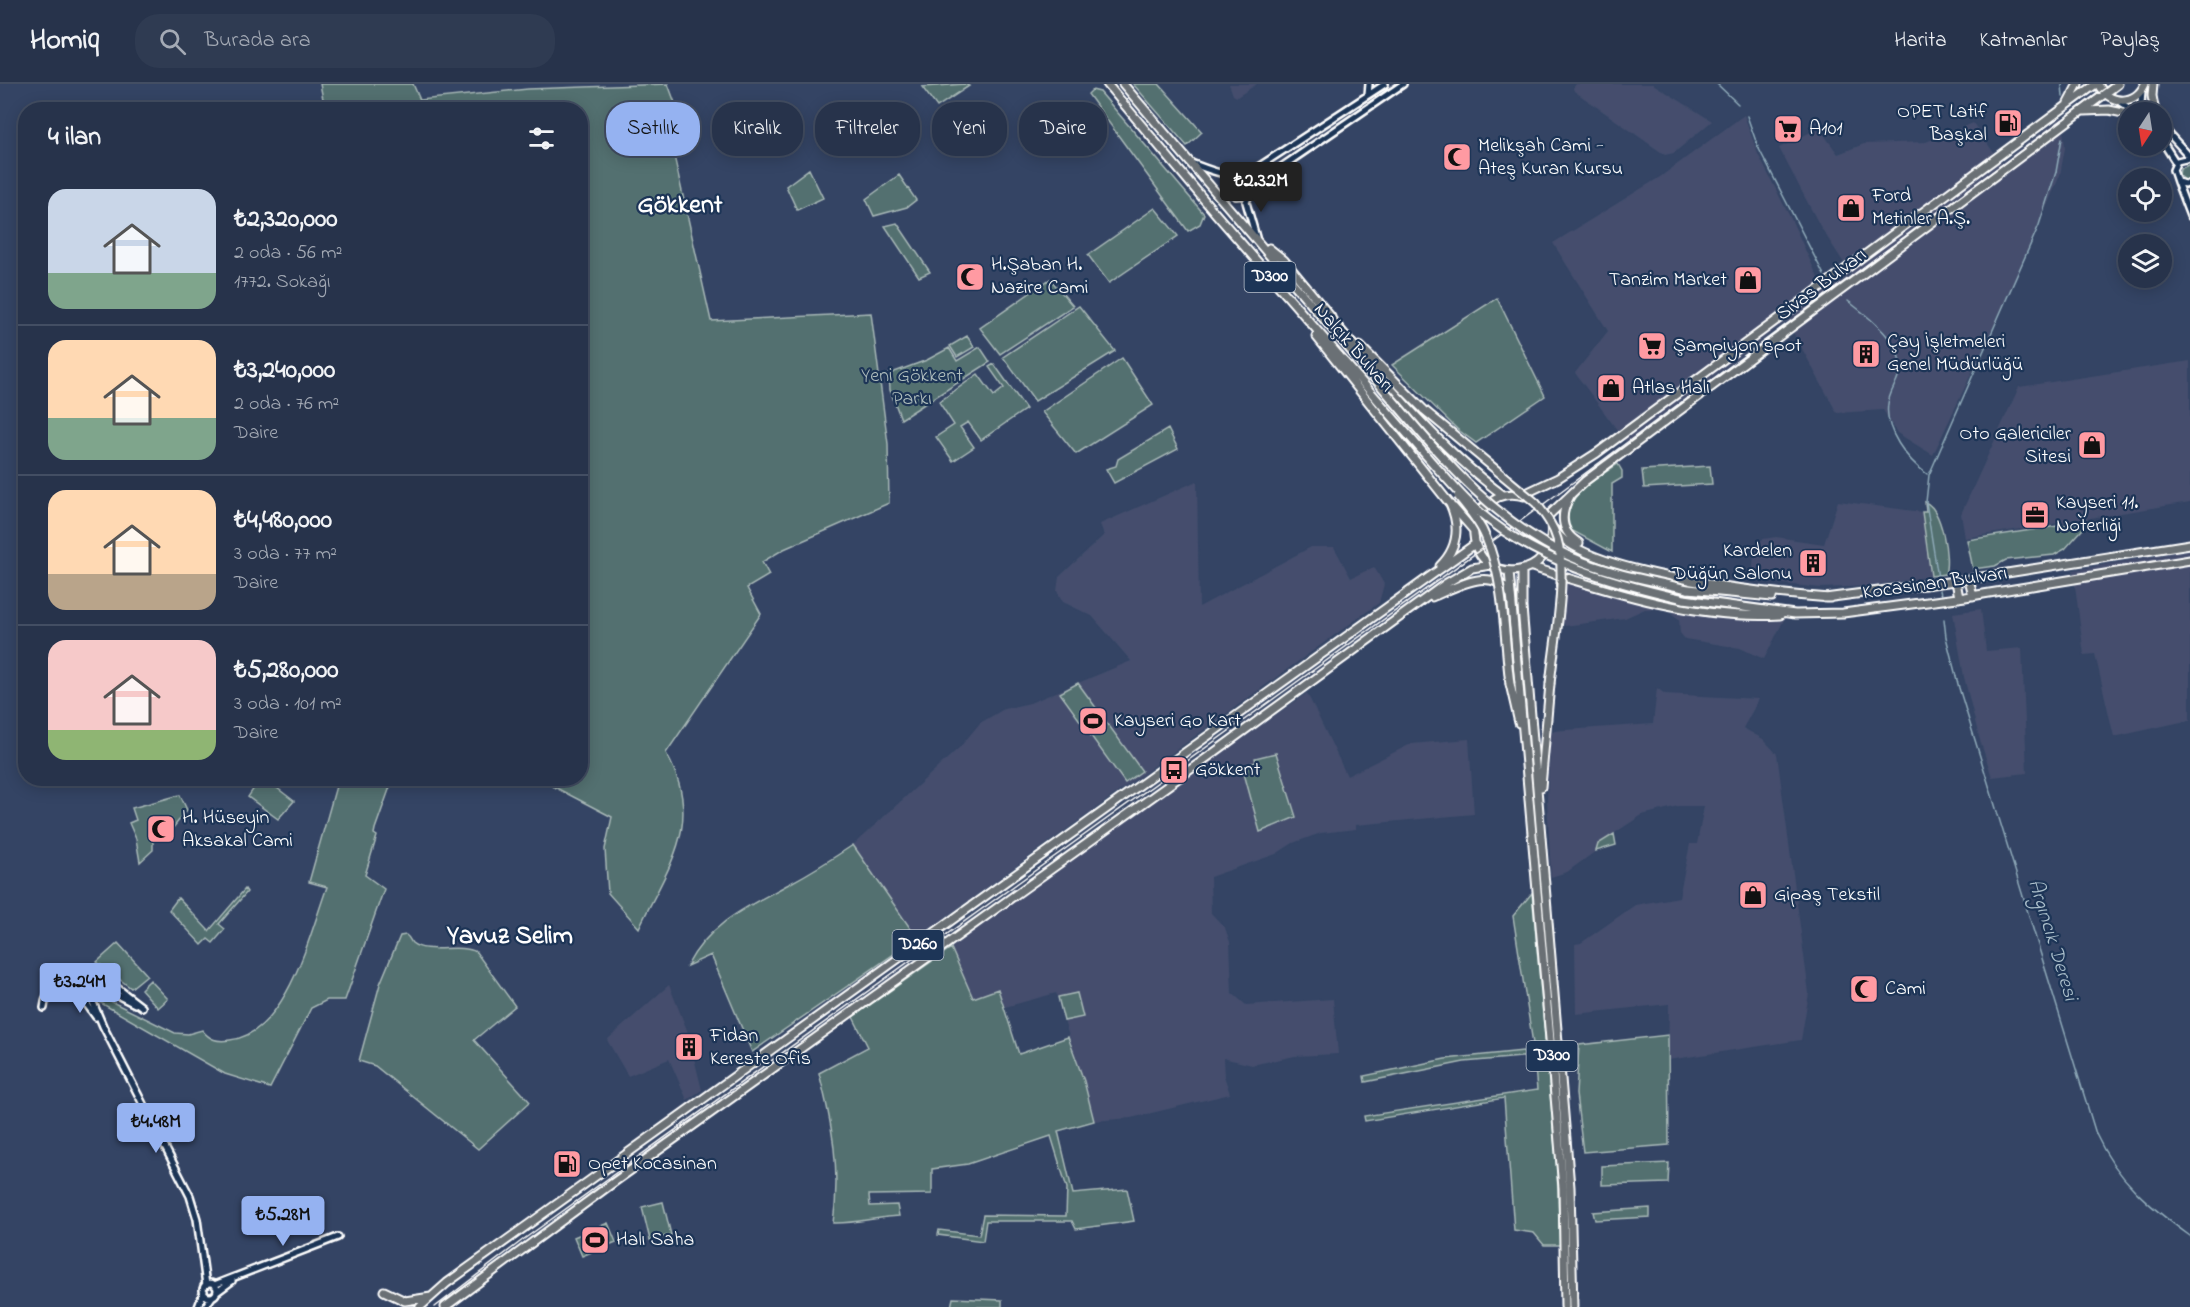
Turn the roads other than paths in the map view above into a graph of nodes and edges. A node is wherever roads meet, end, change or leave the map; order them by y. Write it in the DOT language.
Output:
graph roads {
  1 [pos="1107,84"];
  2 [pos="1123,84"];
  3 [pos="1369,84"];
  4 [pos="1385,84"];
  5 [pos="1403,84"];
  6 [pos="2078,84"];
  7 [pos="2097,84"];
  8 [pos="2118,84"];
  9 [pos="2153,84"];
  10 [pos="2143,87"];
  11 [pos="2105,94"];
  12 [pos="1368,95"];
  13 [pos="2116,100"];
  14 [pos="2119,102"];
  15 [pos="2141,102"];
  16 [pos="2153,102"];
  17 [pos="2066,106"];
  18 [pos="2082,112"];
  19 [pos="2118,112"];
  20 [pos="2172,137"];
  21 [pos="2172,156"];
  22 [pos="2190,158"];
  23 [pos="1191,163"];
  24 [pos="2176,163"];
  25 [pos="1249,173"];
  26 [pos="2177,182"];
  27 [pos="2190,185"];
  28 [pos="1252,188"];
  29 [pos="2190,216"];
  30 [pos="1256,237"];
  31 [pos="1303,316"];
  32 [pos="1329,316"];
  33 [pos="1436,467"];
  34 [pos="1575,490"];
  35 [pos="1503,495"];
  36 [pos="1522,495"];
  37 [pos="1449,501"];
  38 [pos="1549,520"];
  39 [pos="1474,531"];
  40 [pos="1475,544"];
  41 [pos="2190,544"];
  42 [pos="1601,558"];
  43 [pos="2190,560"];
  44 [pos="1491,565"];
  45 [pos="1532,567"];
  46 [pos="1522,570"];
  47 [pos="1509,571"];
  48 [pos="1969,579"];
  49 [pos="1956,581"];
  50 [pos="1418,585"];
  51 [pos="1973,596"];
  52 [pos="1512,597"];
  53 [pos="1830,598"];
  54 [pos="1959,598"];
  55 [pos="1424,600"];
  56 [pos="1795,614"];
  57 [pos="1525,747"];
  58 [pos="1539,805"];
  59 [pos="83,973"];
  60 [pos="72,975"];
  61 [pos="70,983"];
  62 [pos="87,985"];
  63 [pos="76,989"];
  64 [pos="103,1026"];
  65 [pos="338,1237"];
  66 [pos="236,1278"];
  67 [pos="214,1285"];
  68 [pos="205,1288"];
  69 [pos="384,1291"];
  70 [pos="214,1294"];
  71 [pos="431,1297"];
  72 [pos="198,1307"];
  73 [pos="206,1307"];
  74 [pos="420,1307"];
  75 [pos="445,1307"];
  76 [pos="1565,1307"];
  77 [pos="1573,1307"];
  1 -- 31 [label="highway, Nalçık Bulvarı / D300"];
  2 -- 23 [label="highway, Nalçık Bulvarı / D300"];
  3 -- 12 [label="street"];
  4 -- 12 [label="street"];
  5 -- 28 [label="street"];
  6 -- 17 [label="highway"];
  7 -- 11 [label="highway"];
  7 -- 17 [label="highway, Sivas Bulvarı"];
  8 -- 11 [label="highway, Sivas Bulvarı"];
  9 -- 16 [label="highway"];
  10 -- 13 [label="highway"];
  10 -- 15 [label="street"];
  11 -- 13 [label="highway"];
  11 -- 18 [label="highway, Sivas Bulvarı"];
  12 -- 25 [label="street"];
  13 -- 14 [label="street"];
  17 -- 36 [label="highway, Sivas Bulvarı"];
  18 -- 19 [label="highway"];
  18 -- 34 [label="highway, Sivas Bulvarı"];
  20 -- 22 [label="street"];
  21 -- 24 [label="street"];
  22 -- 24 [label="street"];
  23 -- 25 [label="street"];
  23 -- 30 [label="highway, Nalçık Bulvarı / D300"];
  24 -- 26 [label="street"];
  25 -- 28 [label="street"];
  26 -- 27 [label="street"];
  26 -- 29 [label="street"];
  28 -- 30 [label="street"];
  30 -- 32 [label="highway"];
  30 -- 53 [label="highway, Nalçık Bulvarı / D300, bridge"];
  31 -- 33 [label="highway, Nalçık Bulvarı / D300"];
  31 -- 37 [label="highway"];
  32 -- 35 [label="highway"];
  32 -- 58 [label="highway, D300, bridge"];
  33 -- 56 [label="highway, Kocasinan Bulvarı, bridge"];
  33 -- 57 [label="highway, D300, bridge"];
  34 -- 38 [label="highway, Sivas Bulvarı"];
  34 -- 42 [label="highway"];
  35 -- 36 [label="highway"];
  35 -- 39 [label="highway"];
  36 -- 38 [label="highway"];
  37 -- 39 [label="highway"];
  37 -- 50 [label="highway"];
  38 -- 42 [label="highway"];
  38 -- 45 [label="highway"];
  39 -- 40 [label="highway"];
  40 -- 44 [label="highway"];
  40 -- 50 [label="highway"];
  41 -- 48 [label="highway, Kocasinan Bulvarı"];
  42 -- 53 [label="highway"];
  43 -- 51 [label="highway, Kocasinan Bulvarı"];
  44 -- 47 [label="highway"];
  44 -- 55 [label="highway"];
  45 -- 46 [label="highway"];
  45 -- 56 [label="highway"];
  46 -- 47 [label="highway"];
  46 -- 58 [label="highway, D300"];
  47 -- 52 [label="highway, D300"];
  48 -- 49 [label="highway, Kocasinan Bulvarı"];
  48 -- 51 [label="highway"];
  49 -- 53 [label="highway, Kocasinan Bulvarı"];
  49 -- 54 [label="highway"];
  50 -- 71 [label="highway, D260"];
  51 -- 54 [label="highway, Kocasinan Bulvarı"];
  52 -- 55 [label="highway"];
  52 -- 57 [label="highway, D300"];
  54 -- 56 [label="highway, Kocasinan Bulvarı"];
  55 -- 75 [label="highway, D260"];
  57 -- 76 [label="highway, D300"];
  58 -- 77 [label="highway, D300"];
  59 -- 60 [label="street"];
  59 -- 62 [label="street"];
  59 -- 62 [label="street"];
  60 -- 61 [label="street"];
  60 -- 61 [label="street"];
  61 -- 63 [label="street"];
  62 -- 63 [label="street"];
  62 -- 64 [label="street"];
  63 -- 64 [label="street"];
  64 -- 68 [label="street"];
  65 -- 66 [label="street"];
  66 -- 67 [label="street"];
  66 -- 70 [label="street"];
  67 -- 68 [label="street"];
  67 -- 70 [label="street"];
  68 -- 70 [label="street"];
  68 -- 72 [label="street"];
  69 -- 71 [label="highway"];
  70 -- 73 [label="street"];
  71 -- 74 [label="highway, D260"];
}
